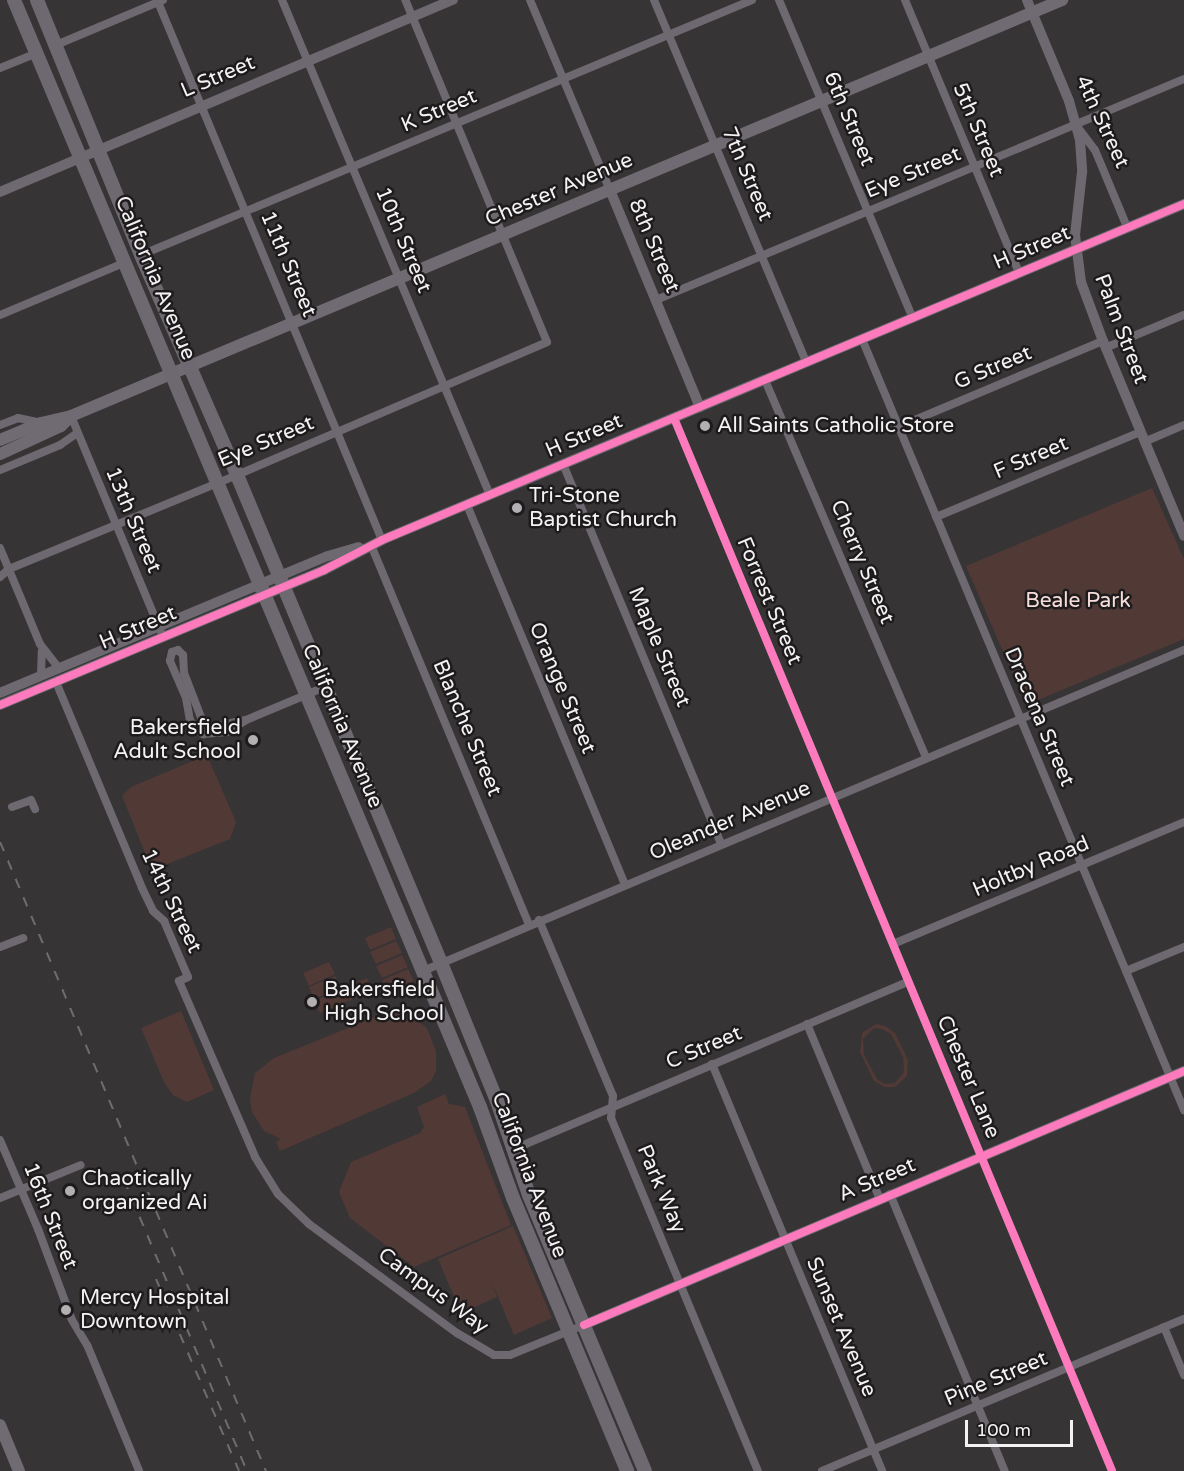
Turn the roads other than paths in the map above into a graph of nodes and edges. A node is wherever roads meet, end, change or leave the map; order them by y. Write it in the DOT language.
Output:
graph roads {
  1 [pos="14,0"];
  2 [pos="37,0"];
  3 [pos="282,0"];
  4 [pos="405,0"];
  5 [pos="453,0"];
  6 [pos="530,0"];
  7 [pos="654,0"];
  8 [pos="752,0"];
  9 [pos="780,0"];
  10 [pos="905,0"];
  11 [pos="1027,0"];
  12 [pos="1062,0"];
  13 [pos="161,1"];
  14 [pos="1032,12"];
  15 [pos="412,17"];
  16 [pos="669,35"];
  17 [pos="56,45"];
  18 [pos="37,53"];
  19 [pos="928,56"];
  20 [pos="308,60"];
  21 [pos="0,68"];
  22 [pos="563,79"];
  23 [pos="1184,79"];
  24 [pos="822,101"];
  25 [pos="202,105"];
  26 [pos="457,123"];
  27 [pos="1077,126"];
  28 [pos="715,146"];
  29 [pos="99,150"];
  30 [pos="81,157"];
  31 [pos="974,166"];
  32 [pos="352,167"];
  33 [pos="610,190"];
  34 [pos="0,192"];
  35 [pos="1184,204"];
  36 [pos="246,211"];
  37 [pos="868,212"];
  38 [pos="1127,227"];
  39 [pos="504,235"];
  40 [pos="1077,249"];
  41 [pos="141,255"];
  42 [pos="762,256"];
  43 [pos="126,262"];
  44 [pos="1019,273"];
  45 [pos="399,278"];
  46 [pos="656,300"];
  47 [pos="0,315"];
  48 [pos="1184,315"];
  49 [pos="913,318"];
  50 [pos="294,323"];
  51 [pos="862,339"];
  52 [pos="1104,345"];
  53 [pos="806,362"];
  54 [pos="189,367"];
  55 [pos="173,374"];
  56 [pos="765,380"];
  57 [pos="445,387"];
  58 [pos="700,406"];
  59 [pos="71,416"];
  60 [pos="674,418"];
  61 [pos="41,423"];
  62 [pos="0,425"];
  63 [pos="1184,425"];
  64 [pos="898,427"];
  65 [pos="338,431"];
  66 [pos="77,433"];
  67 [pos="1142,437"];
  68 [pos="0,440"];
  69 [pos="0,454"];
  70 [pos="563,464"];
  71 [pos="0,470"];
  72 [pos="237,475"];
  73 [pos="217,482"];
  74 [pos="490,495"];
  75 [pos="467,505"];
  76 [pos="936,517"];
  77 [pos="116,525"];
  78 [pos="1184,536"];
  79 [pos="382,540"];
  80 [pos="371,545"];
  81 [pos="0,548"];
  82 [pos="9,569"];
  83 [pos="0,577"];
  84 [pos="281,582"];
  85 [pos="262,590"];
  86 [pos="161,632"];
  87 [pos="40,644"];
  88 [pos="101,650"];
  89 [pos="1184,650"];
  90 [pos="59,668"];
  91 [pos="41,675"];
  92 [pos="56,682"];
  93 [pos="325,687"];
  94 [pos="0,693"];
  95 [pos="306,695"];
  96 [pos="0,705"];
  97 [pos="1020,718"];
  98 [pos="246,720"];
  99 [pos="926,758"];
  100 [pos="832,797"];
  101 [pos="12,807"];
  102 [pos="34,809"];
  103 [pos="1184,822"];
  104 [pos="721,844"];
  105 [pos="1082,865"];
  106 [pos="625,884"];
  107 [pos="539,920"];
  108 [pos="529,924"];
  109 [pos="23,938"];
  110 [pos="893,944"];
  111 [pos="1184,946"];
  112 [pos="0,947"];
  113 [pos="441,963"];
  114 [pos="423,971"];
  115 [pos="1126,971"];
  116 [pos="908,982"];
  117 [pos="807,1024"];
  118 [pos="712,1064"];
  119 [pos="1184,1071"];
  120 [pos="1170,1077"];
  121 [pos="612,1107"];
  122 [pos="1184,1110"];
  123 [pos="0,1140"];
  124 [pos="514,1149"];
  125 [pos="981,1156"];
  126 [pos="81,1165"];
  127 [pos="21,1189"];
  128 [pos="278,1194"];
  129 [pos="0,1197"];
  130 [pos="885,1197"];
  131 [pos="785,1239"];
  132 [pos="680,1282"];
  133 [pos="1184,1319"];
  134 [pos="584,1325"];
  135 [pos="1164,1327"];
  136 [pos="569,1332"];
  137 [pos="1069,1367"];
  138 [pos="1184,1375"];
  139 [pos="978,1406"];
  140 [pos="0,1425"];
  141 [pos="873,1450"];
  142 [pos="19,1471"];
  143 [pos="139,1471"];
  144 [pos="627,1471"];
  145 [pos="645,1471"];
  146 [pos="758,1471"];
  147 [pos="822,1471"];
  148 [pos="882,1471"];
  149 [pos="1005,1471"];
  150 [pos="1112,1471"];
  1 -- 18 [label="main road, California Avenue"];
  2 -- 17 [label="main road, California Avenue"];
  3 -- 20 [label="street, 10th Street"];
  4 -- 15 [label="street"];
  5 -- 15 [label="street, L Street"];
  6 -- 22 [label="street, 8th Street"];
  7 -- 16 [label="street, 7th Street"];
  8 -- 16 [label="street, K Street"];
  9 -- 24 [label="street, 6th Street"];
  10 -- 19 [label="street, 5th Street"];
  11 -- 14 [label="street, 4th Street"];
  12 -- 14 [label="main road, Chester Avenue"];
  13 -- 17 [label="street"];
  13 -- 25 [label="street, 11th Street"];
  14 -- 19 [label="main road, Chester Avenue"];
  14 -- 27 [label="street, 4th Street"];
  15 -- 20 [label="street, L Street"];
  15 -- 26 [label="street"];
  16 -- 22 [label="street, K Street"];
  16 -- 28 [label="street, 7th Street"];
  17 -- 29 [label="main road, California Avenue"];
  18 -- 21 [label="street"];
  18 -- 30 [label="main road, California Avenue"];
  19 -- 24 [label="main road, Chester Avenue"];
  19 -- 31 [label="street, 5th Street"];
  20 -- 25 [label="street, L Street"];
  20 -- 32 [label="street, 10th Street"];
  22 -- 26 [label="street, K Street"];
  22 -- 33 [label="street, 8th Street"];
  23 -- 27 [label="street, Eye Street"];
  24 -- 28 [label="main road, Chester Avenue"];
  24 -- 37 [label="street, 6th Street"];
  25 -- 29 [label="street, L Street"];
  25 -- 36 [label="street, 11th Street"];
  26 -- 32 [label="street, K Street"];
  26 -- 39 [label="street"];
  27 -- 31 [label="street, Eye Street"];
  27 -- 38 [label="street, 4th Street"];
  27 -- 40 [label="street, Palm Street"];
  28 -- 33 [label="main road, Chester Avenue"];
  28 -- 42 [label="street, 7th Street"];
  29 -- 30 [label="street, L Street"];
  29 -- 41 [label="main road, California Avenue"];
  30 -- 34 [label="street, L Street"];
  30 -- 43 [label="main road, California Avenue"];
  31 -- 37 [label="street, Eye Street"];
  31 -- 44 [label="street, 5th Street"];
  32 -- 36 [label="street, K Street"];
  32 -- 45 [label="street, 10th Street"];
  33 -- 39 [label="main road, Chester Avenue"];
  33 -- 46 [label="street, 8th Street"];
  35 -- 38 [label="street, H Street"];
  36 -- 41 [label="street, K Street"];
  36 -- 50 [label="street, 11th Street"];
  37 -- 42 [label="street, Eye Street"];
  37 -- 49 [label="street, 6th Street"];
  38 -- 40 [label="street, H Street"];
  39 -- 45 [label="main road, Chester Avenue"];
  39 -- 57 [label="street, Eye Street"];
  40 -- 44 [label="street, H Street"];
  40 -- 52 [label="street, Palm Street"];
  41 -- 54 [label="main road, California Avenue"];
  42 -- 46 [label="street, Eye Street"];
  42 -- 53 [label="street, 7th Street"];
  43 -- 47 [label="street"];
  43 -- 55 [label="main road, California Avenue"];
  44 -- 49 [label="street, H Street"];
  45 -- 50 [label="main road, Chester Avenue"];
  45 -- 57 [label="street, 10th Street"];
  46 -- 58 [label="street, 8th Street"];
  48 -- 52 [label="street, G Street"];
  49 -- 51 [label="street, H Street"];
  50 -- 54 [label="main road, Chester Avenue"];
  50 -- 65 [label="street, 11th Street"];
  51 -- 53 [label="street, H Street"];
  51 -- 64 [label="street, Dracena Street"];
  52 -- 64 [label="street, G Street"];
  52 -- 67 [label="street, Palm Street"];
  53 -- 56 [label="street, H Street"];
  54 -- 55 [label="main road, Chester Avenue"];
  54 -- 72 [label="main road, California Avenue"];
  55 -- 59 [label="main road, Chester Avenue"];
  55 -- 73 [label="main road, California Avenue"];
  56 -- 58 [label="street, H Street"];
  56 -- 99 [label="street, Cherry Street"];
  57 -- 65 [label="street, Eye Street"];
  57 -- 74 [label="street, 10th Street"];
  58 -- 60 [label="street, H Street"];
  59 -- 61 [label="main road, Chester Avenue"];
  59 -- 66 [label="street, 13th Street"];
  59 -- 69 [label="main road, Chester Avenue"];
  60 -- 70 [label="street, H Street"];
  60 -- 100 [label="street, Forrest Street"];
  61 -- 62 [label="street"];
  61 -- 68 [label="main road, Chester Avenue"];
  63 -- 67 [label="street, F Street"];
  64 -- 76 [label="street, Dracena Street"];
  65 -- 72 [label="street, Eye Street"];
  65 -- 79 [label="street, 11th Street"];
  66 -- 71 [label="street"];
  66 -- 77 [label="street, 13th Street"];
  67 -- 76 [label="street, F Street"];
  67 -- 78 [label="street, Palm Street"];
  70 -- 74 [label="street, H Street"];
  70 -- 104 [label="street, Maple Street"];
  72 -- 73 [label="street, Eye Street"];
  72 -- 84 [label="main road, California Avenue"];
  73 -- 77 [label="street, Eye Street"];
  73 -- 85 [label="main road, California Avenue"];
  74 -- 75 [label="street, H Street"];
  75 -- 79 [label="street, H Street"];
  75 -- 106 [label="street, Orange Street"];
  76 -- 97 [label="street, Dracena Street"];
  77 -- 82 [label="street, Eye Street"];
  77 -- 86 [label="street, 13th Street"];
  79 -- 80 [label="street, H Street"];
  80 -- 84 [label="street, H Street"];
  80 -- 108 [label="street, Blanche Street"];
  81 -- 82 [label="street"];
  82 -- 83 [label="street, Eye Street"];
  82 -- 87 [label="street"];
  84 -- 85 [label="street, H Street"];
  84 -- 93 [label="main road, California Avenue"];
  85 -- 86 [label="street, H Street"];
  85 -- 95 [label="main road, California Avenue"];
  86 -- 88 [label="street, H Street"];
  86 -- 92 [label="street, H Street"];
  87 -- 90 [label="street"];
  87 -- 91 [label="street"];
  88 -- 90 [label="street, H Street"];
  88 -- 92 [label="street"];
  89 -- 97 [label="street, Oleander Avenue"];
  90 -- 91 [label="street, H Street"];
  91 -- 94 [label="street, H Street"];
  92 -- 96 [label="street, H Street"];
  92 -- 128 [label="street, 14th Street"];
  93 -- 95 [label="street"];
  93 -- 113 [label="main road, California Avenue"];
  95 -- 98 [label="street"];
  95 -- 114 [label="main road, California Avenue"];
  97 -- 99 [label="street, Oleander Avenue"];
  97 -- 105 [label="street, Dracena Street"];
  98 -- 98 [label="street"];
  99 -- 100 [label="street, Oleander Avenue"];
  100 -- 104 [label="street, Oleander Avenue"];
  100 -- 110 [label="street, Chester Lane"];
  101 -- 102 [label="street"];
  103 -- 105 [label="street, Holtby Road"];
  104 -- 106 [label="street, Oleander Avenue"];
  105 -- 110 [label="street, Holtby Road"];
  105 -- 115 [label="street, Dracena Street"];
  106 -- 107 [label="street, Oleander Avenue"];
  107 -- 108 [label="street, Oleander Avenue"];
  107 -- 121 [label="street, Park Way"];
  108 -- 113 [label="street, Oleander Avenue"];
  109 -- 112 [label="street"];
  110 -- 116 [label="street, Chester Lane"];
  111 -- 115 [label="street"];
  113 -- 114 [label="street, Oleander Avenue"];
  113 -- 124 [label="main road, California Avenue"];
  114 -- 136 [label="main road, California Avenue"];
  115 -- 120 [label="street, Dracena Street"];
  116 -- 117 [label="street, C Street"];
  116 -- 125 [label="street, Chester Lane"];
  117 -- 118 [label="street, C Street"];
  117 -- 130 [label="street"];
  118 -- 121 [label="street, C Street"];
  118 -- 131 [label="street, Sunset Avenue"];
  119 -- 120 [label="street, A Street"];
  120 -- 122 [label="street, Dracena Street"];
  120 -- 125 [label="street, A Street"];
  121 -- 124 [label="street, C Street"];
  121 -- 132 [label="street, Park Way"];
  123 -- 127 [label="street, 16th Street"];
  124 -- 134 [label="main road, California Avenue"];
  125 -- 130 [label="street, A Street"];
  125 -- 137 [label="street, Chester Lane"];
  126 -- 127 [label="street"];
  127 -- 129 [label="street"];
  127 -- 143 [label="street, 16th Street"];
  128 -- 136 [label="street, Campus Way"];
  130 -- 131 [label="street, A Street"];
  130 -- 139 [label="street"];
  131 -- 132 [label="street, A Street"];
  131 -- 141 [label="street, Sunset Avenue"];
  132 -- 134 [label="street, A Street"];
  132 -- 146 [label="street, Park Way"];
  133 -- 135 [label="street, Pine Street"];
  134 -- 136 [label="street, Campus Way"];
  134 -- 145 [label="main road, California Avenue"];
  135 -- 137 [label="street, Pine Street"];
  135 -- 138 [label="street"];
  136 -- 144 [label="main road, California Avenue"];
  137 -- 139 [label="street, Pine Street"];
  137 -- 150 [label="street, Chester Lane"];
  139 -- 141 [label="street, Pine Street"];
  139 -- 149 [label="street"];
  140 -- 142 [label="main road"];
  141 -- 147 [label="street, Pine Street"];
  141 -- 148 [label="street, Sunset Avenue"];
}
